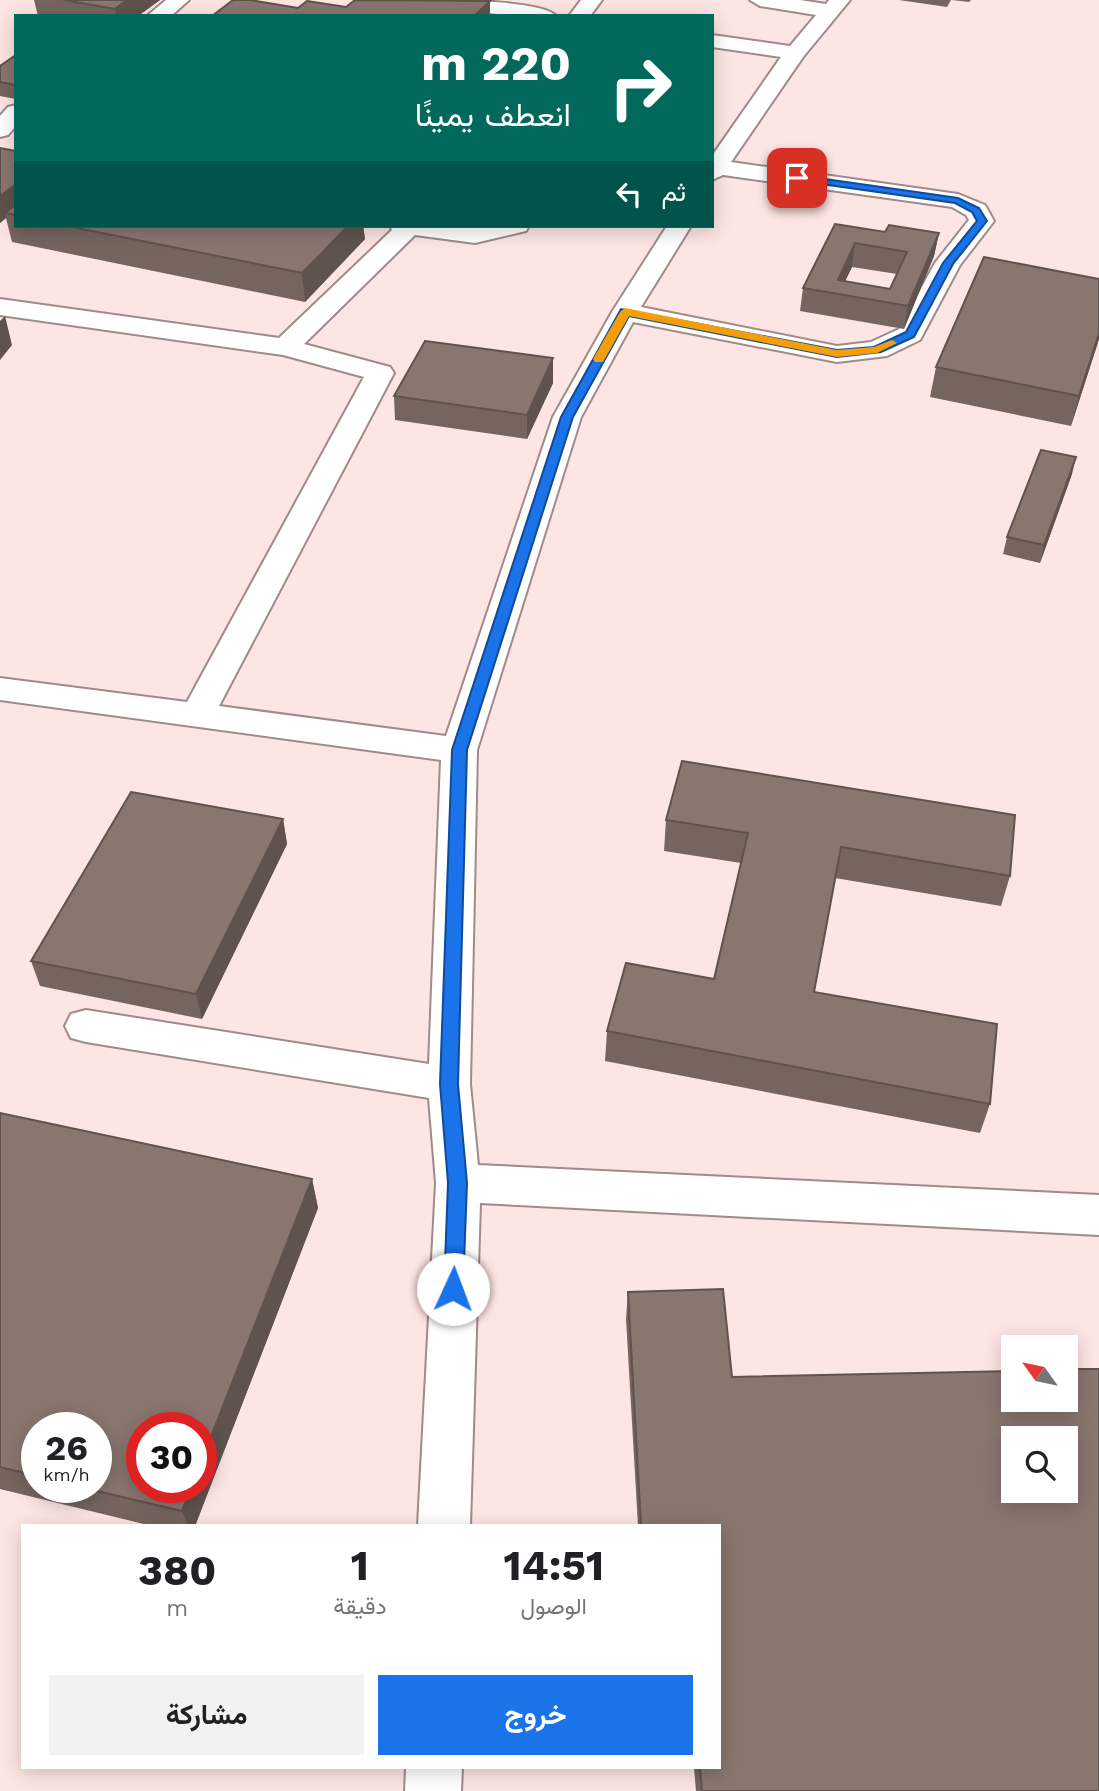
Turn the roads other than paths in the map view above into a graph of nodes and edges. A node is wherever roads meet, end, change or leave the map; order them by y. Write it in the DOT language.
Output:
graph roads {
  1 [pos="179,0"];
  2 [pos="446,0"];
  3 [pos="592,0"];
  4 [pos="760,0"];
  5 [pos="835,5"];
  6 [pos="160,14"];
  7 [pos="534,14"];
  8 [pos="581,14"];
  9 [pos="714,41"];
  10 [pos="795,53"];
  11 [pos="14,115"];
  12 [pos="0,133"];
  13 [pos="14,146"];
  14 [pos="714,170"];
  15 [pos="403,228"];
  16 [pos="421,228"];
  17 [pos="508,228"];
  18 [pos="678,228"];
  19 [pos="0,307"];
  20 [pos="625,312"];
  21 [pos="285,347"];
  22 [pos="0,689"];
  23 [pos="198,714"];
  24 [pos="459,750"];
  25 [pos="86,1026"];
  26 [pos="449,1084"];
  27 [pos="458,1183"];
  28 [pos="1099,1215"];
  29 [pos="444,1524"];
  30 [pos="434,1769"];
  31 [pos="433,1791"];
  1 -- 6 [label="street"];
  2 -- 7 [label="street"];
  3 -- 8 [label="street"];
  4 -- 5 [label="street"];
  5 -- 10 [label="street"];
  9 -- 10 [label="street"];
  10 -- 14 [label="street"];
  11 -- 12 [label="street"];
  12 -- 13 [label="street"];
  14 -- 20 [label="street"];
  15 -- 21 [label="street"];
  16 -- 17 [label="street"];
  18 -- 20 [label="street"];
  19 -- 21 [label="street"];
  20 -- 24 [label="street"];
  21 -- 23 [label="street"];
  22 -- 23 [label="street"];
  23 -- 24 [label="street"];
  24 -- 26 [label="street"];
  25 -- 26 [label="street"];
  26 -- 27 [label="street"];
  27 -- 28 [label="street"];
  27 -- 29 [label="street"];
  30 -- 31 [label="street"];
}
